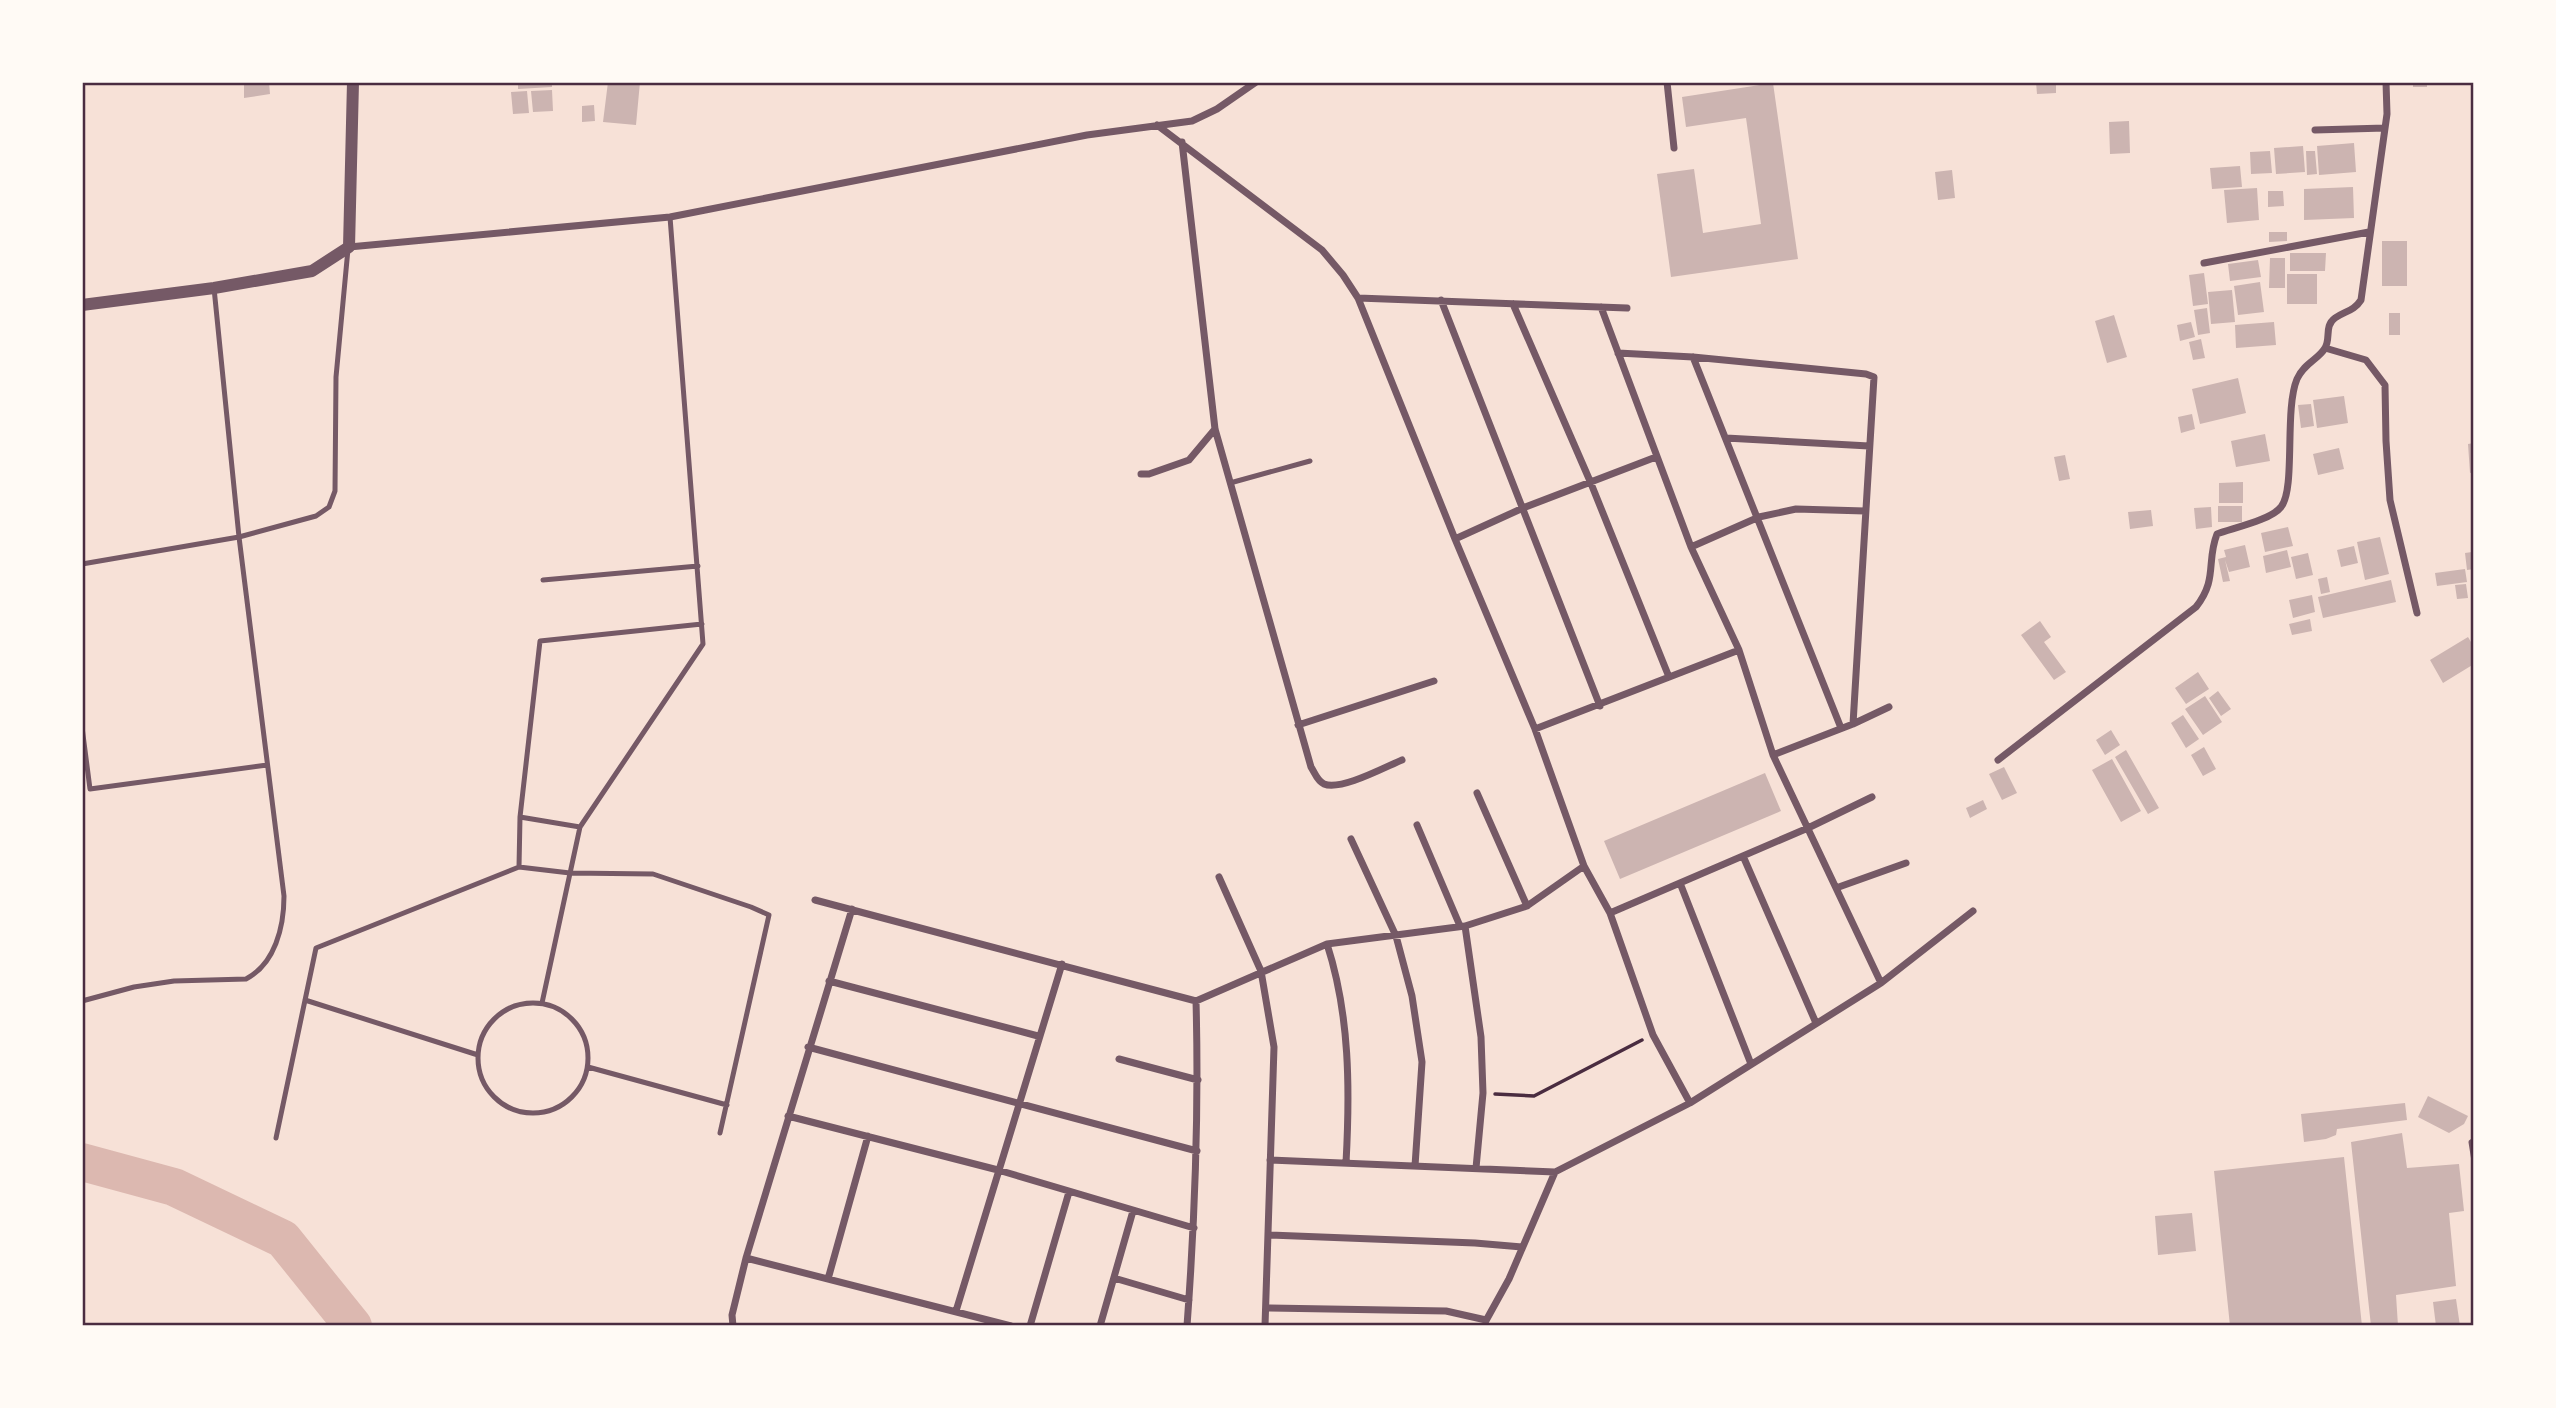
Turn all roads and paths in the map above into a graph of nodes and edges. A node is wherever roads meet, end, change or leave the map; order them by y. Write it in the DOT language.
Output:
graph roads {
  1 [pos="353,82"];
  2 [pos="1256,82"];
  3 [pos="1667,82"];
  4 [pos="2386,82"];
  5 [pos="1157,125"];
  6 [pos="2385,128"];
  7 [pos="2315,130"];
  8 [pos="1182,142"];
  9 [pos="1674,148"];
  10 [pos="670,217"];
  11 [pos="2369,232"];
  12 [pos="349,247"];
  13 [pos="2204,264"];
  14 [pos="214,288"];
  15 [pos="1358,298"];
  16 [pos="1441,300"];
  17 [pos="1513,304"];
  18 [pos="82,305"];
  19 [pos="1601,307"];
  20 [pos="1627,308"];
  21 [pos="2325,348"];
  22 [pos="1618,353"];
  23 [pos="1693,357"];
  24 [pos="1215,429"];
  25 [pos="1726,438"];
  26 [pos="1869,446"];
  27 [pos="1656,457"];
  28 [pos="1310,461"];
  29 [pos="1140,474"];
  30 [pos="1590,481"];
  31 [pos="1230,483"];
  32 [pos="1523,508"];
  33 [pos="1864,511"];
  34 [pos="1759,517"];
  35 [pos="239,537"];
  36 [pos="1455,539"];
  37 [pos="1691,547"];
  38 [pos="82,564"];
  39 [pos="698,566"];
  40 [pos="543,580"];
  41 [pos="2417,613"];
  42 [pos="702,624"];
  43 [pos="1739,650"];
  44 [pos="1669,677"];
  45 [pos="1434,681"];
  46 [pos="1600,706"];
  47 [pos="1889,707"];
  48 [pos="1853,724"];
  49 [pos="1298,725"];
  50 [pos="82,727"];
  51 [pos="1841,728"];
  52 [pos="1535,729"];
  53 [pos="1773,755"];
  54 [pos="1402,760"];
  55 [pos="1998,760"];
  56 [pos="267,765"];
  57 [pos="1477,793"];
  58 [pos="1872,797"];
  59 [pos="520,817"];
  60 [pos="1417,825"];
  61 [pos="580,827"];
  62 [pos="1808,828"];
  63 [pos="1351,839"];
  64 [pos="1743,856"];
  65 [pos="1906,863"];
  66 [pos="1584,866"];
  67 [pos="519,867"];
  68 [pos="570,873"];
  69 [pos="1219,877"];
  70 [pos="1680,883"];
  71 [pos="1836,888"];
  72 [pos="815,900"];
  73 [pos="1527,906"];
  74 [pos="852,909"];
  75 [pos="1973,911"];
  76 [pos="1609,913"];
  77 [pos="1462,926"];
  78 [pos="1396,936"];
  79 [pos="1327,944"];
  80 [pos="1062,964"];
  81 [pos="1261,971"];
  82 [pos="829,981"];
  83 [pos="1881,983"];
  84 [pos="305,1000"];
  85 [pos="82,1001"];
  86 [pos="1196,1001"];
  87 [pos="542,1003"];
  88 [pos="1816,1023"];
  89 [pos="1653,1035"];
  90 [pos="1038,1036"];
  91 [pos="808,1047"];
  92 [pos="478,1055"];
  93 [pos="1119,1059"];
  94 [pos="1751,1064"];
  95 [pos="587,1068"];
  96 [pos="1198,1080"];
  97 [pos="1483,1093"];
  98 [pos="1018,1103"];
  99 [pos="1690,1103"];
  100 [pos="727,1105"];
  101 [pos="788,1116"];
  102 [pos="720,1133"];
  103 [pos="868,1136"];
  104 [pos="276,1138"];
  105 [pos="2474,1140"];
  106 [pos="1197,1151"];
  107 [pos="1270,1160"];
  108 [pos="2474,1161"];
  109 [pos="1346,1163"];
  110 [pos="1415,1166"];
  111 [pos="1476,1168"];
  112 [pos="998,1170"];
  113 [pos="1555,1172"];
  114 [pos="1069,1192"];
  115 [pos="1133,1211"];
  116 [pos="1195,1228"];
  117 [pos="1268,1235"];
  118 [pos="1522,1247"];
  119 [pos="746,1258"];
  120 [pos="1114,1278"];
  121 [pos="828,1279"];
  122 [pos="1189,1300"];
  123 [pos="1266,1308"];
  124 [pos="956,1311"];
  125 [pos="1485,1323"];
  126 [pos="733,1326"];
  127 [pos="1011,1326"];
  128 [pos="1030,1326"];
  129 [pos="1100,1326"];
  130 [pos="1187,1326"];
  131 [pos="1265,1326"];
  1 -- 12 [label="street"];
  2 -- 5 [label="street"];
  3 -- 9 [label="street"];
  4 -- 6 [label="street"];
  5 -- 8 [label="street"];
  5 -- 10 [label="street"];
  6 -- 7 [label="street"];
  6 -- 11 [label="street"];
  8 -- 15 [label="street"];
  8 -- 24 [label="street"];
  10 -- 12 [label="street"];
  10 -- 39 [label="lane"];
  11 -- 13 [label="street"];
  11 -- 21 [label="street"];
  12 -- 14 [label="street"];
  12 -- 35 [label="lane"];
  14 -- 18 [label="street"];
  14 -- 35 [label="lane"];
  15 -- 16 [label="street"];
  15 -- 36 [label="street"];
  16 -- 17 [label="street"];
  16 -- 32 [label="street"];
  17 -- 19 [label="street"];
  17 -- 30 [label="street"];
  19 -- 20 [label="street"];
  19 -- 22 [label="street"];
  21 -- 41 [label="street"];
  21 -- 55 [label="street"];
  22 -- 23 [label="street"];
  22 -- 27 [label="street"];
  23 -- 25 [label="street"];
  23 -- 26 [label="street"];
  24 -- 29 [label="street"];
  24 -- 31 [label="street"];
  25 -- 26 [label="street"];
  25 -- 34 [label="street"];
  26 -- 33 [label="street"];
  27 -- 30 [label="street"];
  27 -- 37 [label="street"];
  28 -- 31 [label="lane"];
  30 -- 32 [label="street"];
  30 -- 44 [label="street"];
  31 -- 49 [label="street"];
  32 -- 36 [label="street"];
  32 -- 46 [label="street"];
  33 -- 34 [label="street"];
  33 -- 48 [label="street"];
  34 -- 37 [label="street"];
  34 -- 51 [label="street"];
  35 -- 38 [label="lane"];
  35 -- 56 [label="lane"];
  36 -- 52 [label="street"];
  37 -- 43 [label="street"];
  39 -- 40 [label="lane"];
  39 -- 42 [label="lane"];
  42 -- 59 [label="lane"];
  42 -- 61 [label="lane"];
  43 -- 44 [label="street"];
  43 -- 53 [label="street"];
  44 -- 46 [label="street"];
  45 -- 49 [label="street"];
  46 -- 52 [label="street"];
  47 -- 48 [label="street"];
  48 -- 51 [label="street"];
  49 -- 54 [label="street"];
  50 -- 56 [label="lane"];
  51 -- 53 [label="street"];
  52 -- 66 [label="street"];
  53 -- 62 [label="street"];
  56 -- 85 [label="lane"];
  57 -- 73 [label="street"];
  58 -- 62 [label="street"];
  59 -- 61 [label="lane"];
  59 -- 67 [label="lane"];
  60 -- 77 [label="street"];
  61 -- 68 [label="lane"];
  62 -- 64 [label="street"];
  62 -- 71 [label="street"];
  63 -- 78 [label="street"];
  64 -- 70 [label="street"];
  64 -- 88 [label="street"];
  65 -- 71 [label="street"];
  66 -- 73 [label="street"];
  66 -- 76 [label="street"];
  67 -- 68 [label="lane"];
  67 -- 84 [label="lane"];
  68 -- 87 [label="lane"];
  68 -- 100 [label="lane"];
  69 -- 81 [label="street"];
  70 -- 76 [label="street"];
  70 -- 94 [label="street"];
  71 -- 83 [label="street"];
  72 -- 74 [label="street"];
  73 -- 77 [label="street"];
  74 -- 80 [label="street"];
  74 -- 82 [label="street"];
  75 -- 83 [label="street"];
  76 -- 89 [label="street"];
  77 -- 78 [label="street"];
  77 -- 97 [label="street"];
  78 -- 79 [label="street"];
  78 -- 110 [label="street"];
  79 -- 81 [label="street"];
  79 -- 109 [label="street"];
  80 -- 86 [label="street"];
  80 -- 90 [label="street"];
  81 -- 86 [label="street"];
  81 -- 107 [label="street"];
  82 -- 90 [label="street"];
  82 -- 91 [label="street"];
  83 -- 88 [label="street"];
  84 -- 92 [label="lane"];
  84 -- 104 [label="lane"];
  86 -- 96 [label="street"];
  87 -- 92 [label="lane"];
  87 -- 95 [label="lane"];
  88 -- 94 [label="street"];
  89 -- 97 [label="path"];
  89 -- 99 [label="street"];
  90 -- 98 [label="street"];
  91 -- 98 [label="street"];
  91 -- 101 [label="street"];
  92 -- 95 [label="lane"];
  93 -- 96 [label="street"];
  94 -- 99 [label="street"];
  95 -- 100 [label="lane"];
  96 -- 106 [label="street"];
  97 -- 111 [label="street"];
  98 -- 106 [label="street"];
  98 -- 112 [label="street"];
  99 -- 113 [label="street"];
  100 -- 102 [label="lane"];
  101 -- 103 [label="street"];
  101 -- 119 [label="street"];
  103 -- 112 [label="street"];
  103 -- 121 [label="street"];
  105 -- 108 [label="lane"];
  106 -- 116 [label="street"];
  107 -- 109 [label="street"];
  107 -- 117 [label="street"];
  109 -- 110 [label="street"];
  110 -- 111 [label="street"];
  111 -- 113 [label="street"];
  112 -- 114 [label="street"];
  112 -- 124 [label="street"];
  113 -- 118 [label="street"];
  114 -- 115 [label="street"];
  114 -- 128 [label="street"];
  115 -- 116 [label="street"];
  115 -- 120 [label="street"];
  116 -- 122 [label="street"];
  117 -- 118 [label="street"];
  117 -- 123 [label="street"];
  118 -- 125 [label="street"];
  119 -- 121 [label="street"];
  119 -- 126 [label="street"];
  120 -- 122 [label="street"];
  120 -- 129 [label="street"];
  121 -- 124 [label="street"];
  122 -- 130 [label="street"];
  123 -- 125 [label="street"];
  123 -- 131 [label="street"];
  124 -- 127 [label="street"];
}
